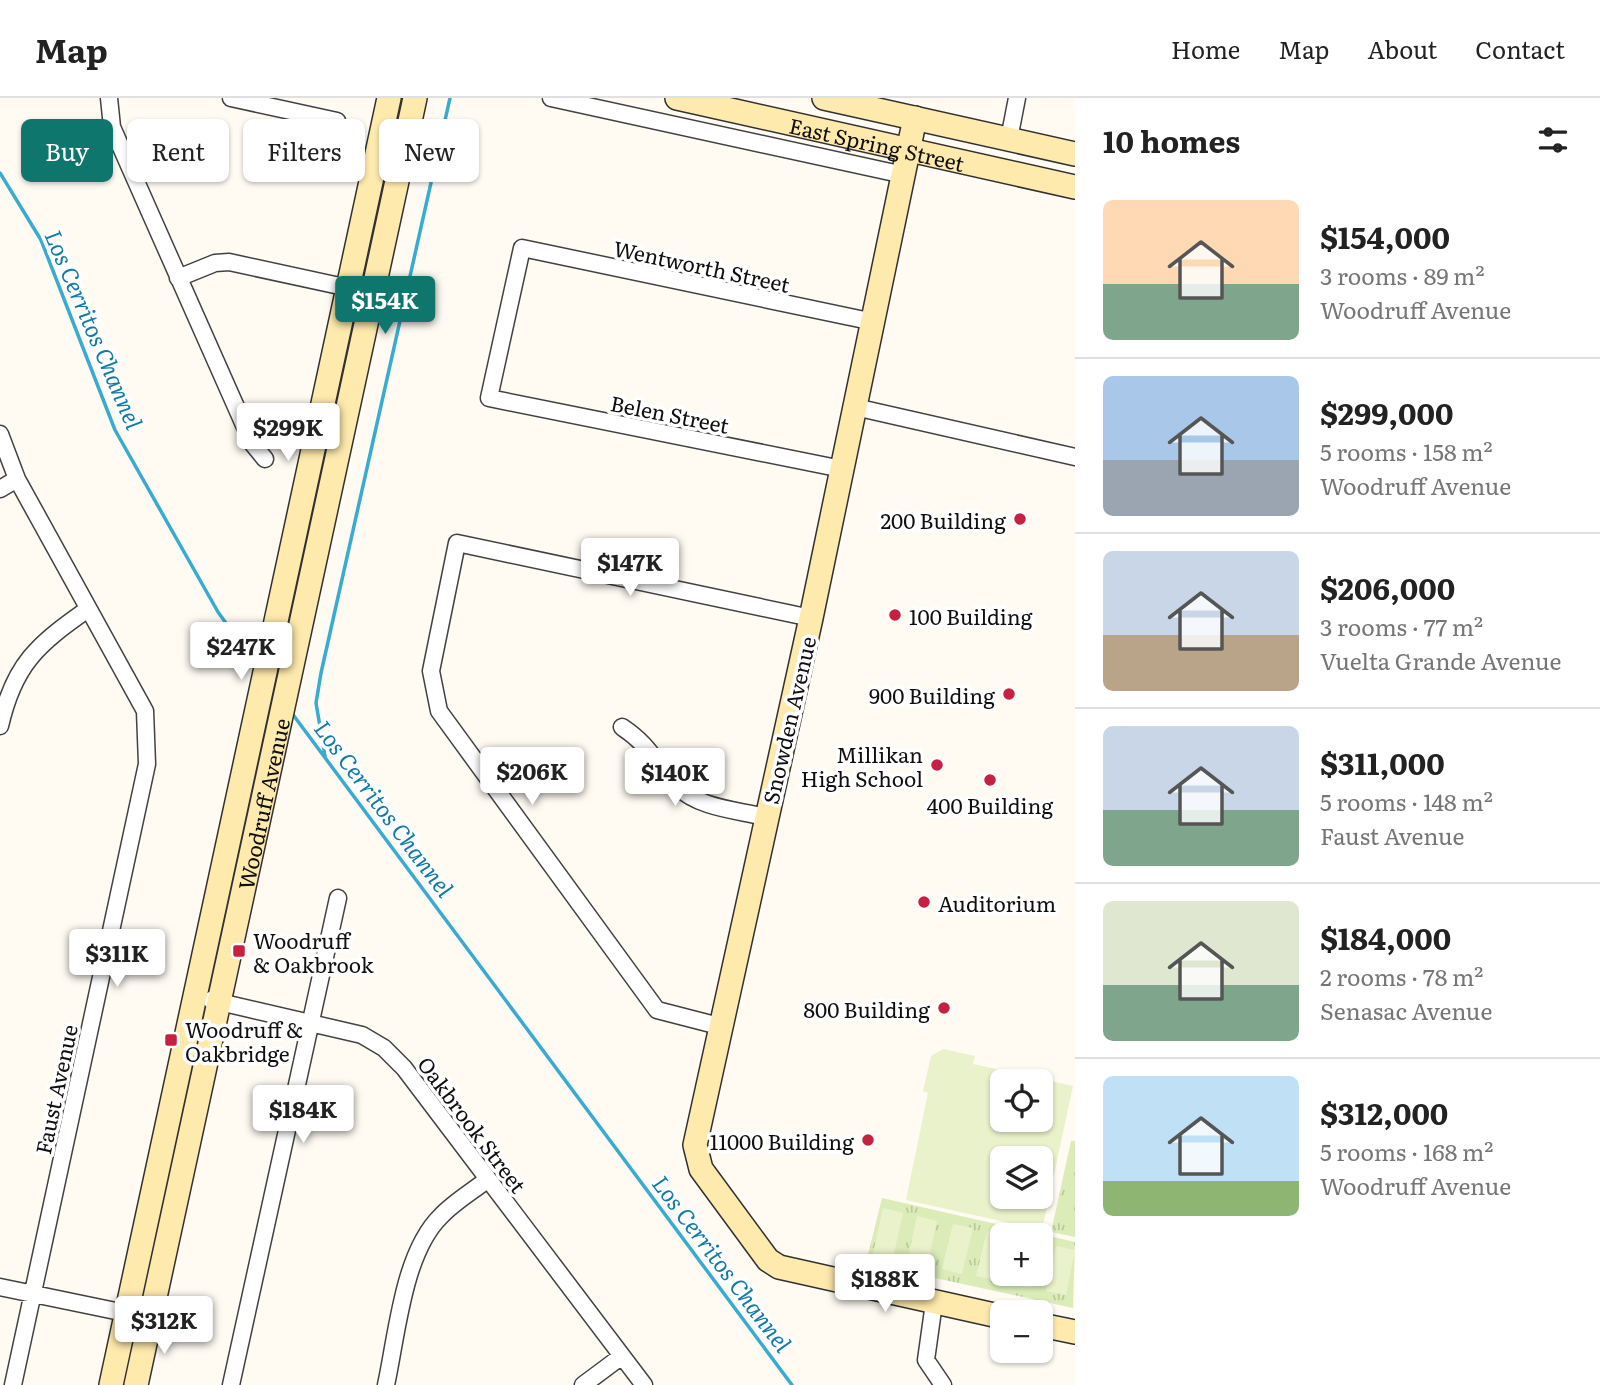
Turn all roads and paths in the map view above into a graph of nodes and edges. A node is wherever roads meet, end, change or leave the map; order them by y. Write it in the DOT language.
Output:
graph roads {
  1 [pos="109,98"];
  2 [pos="231,98"];
  3 [pos="389,98"];
  4 [pos="415,98"];
  5 [pos="551,98"];
  6 [pos="677,98"];
  7 [pos="824,98"];
  8 [pos="1017,98"];
  9 [pos="863,102"];
  10 [pos="915,118"];
  11 [pos="328,119"];
  12 [pos="856,137"];
  13 [pos="1009,139"];
  14 [pos="908,148"];
  15 [pos="1075,154"];
  16 [pos="904,175"];
  17 [pos="1075,187"];
  18 [pos="178,278"];
  19 [pos="348,288"];
  20 [pos="372,293"];
  21 [pos="874,322"];
  22 [pos="489,398"];
  23 [pos="855,407"];
  24 [pos="0,434"];
  25 [pos="1075,457"];
  26 [pos="265,459"];
  27 [pos="842,469"];
  28 [pos="17,479"];
  29 [pos="0,489"];
  30 [pos="88,609"];
  31 [pos="811,618"];
  32 [pos="0,726"];
  33 [pos="622,727"];
  34 [pos="765,817"];
  35 [pos="338,898"];
  36 [pos="206,999"];
  37 [pos="310,1023"];
  38 [pos="719,1026"];
  39 [pos="488,1179"];
  40 [pos="0,1287"];
  41 [pos="32,1294"];
  42 [pos="934,1303"];
  43 [pos="127,1313"];
  44 [pos="990,1314"];
  45 [pos="150,1318"];
  46 [pos="1053,1327"];
  47 [pos="1075,1332"];
  48 [pos="622,1356"];
  49 [pos="13,1385"];
  50 [pos="111,1385"];
  51 [pos="136,1385"];
  52 [pos="232,1385"];
  53 [pos="386,1385"];
  54 [pos="583,1385"];
  55 [pos="644,1385"];
  56 [pos="943,1385"];
  1 -- 18 [label="street"];
  2 -- 11 [label="street"];
  3 -- 19 [label="main road, Woodruff Avenue"];
  4 -- 20 [label="main road, Woodruff Avenue"];
  5 -- 16 [label="street, East Spring Street"];
  6 -- 12 [label="main road, East Spring Street"];
  7 -- 9 [label="main road, East Spring Street"];
  8 -- 13 [label="street"];
  9 -- 10 [label="main road, East Spring Street"];
  9 -- 12 [label="street"];
  10 -- 13 [label="main road, East Spring Street"];
  10 -- 14 [label="main road, Snowden Avenue"];
  12 -- 14 [label="main road, East Spring Street"];
  13 -- 15 [label="main road, East Spring Street"];
  14 -- 16 [label="main road, Snowden Avenue"];
  14 -- 17 [label="main road, East Spring Street"];
  16 -- 21 [label="main road, Snowden Avenue"];
  18 -- 19 [label="street"];
  18 -- 26 [label="street"];
  19 -- 20 [label="street"];
  19 -- 36 [label="main road, Woodruff Avenue"];
  20 -- 36 [label="main road, Woodruff Avenue"];
  21 -- 22 [label="street, Wentworth Street"];
  21 -- 23 [label="main road, Snowden Avenue"];
  22 -- 27 [label="street, Belen Street"];
  23 -- 25 [label="street"];
  23 -- 27 [label="main road, Snowden Avenue"];
  24 -- 28 [label="street"];
  27 -- 31 [label="main road, Snowden Avenue"];
  28 -- 29 [label="street"];
  28 -- 30 [label="street"];
  30 -- 32 [label="street"];
  30 -- 41 [label="street, Faust Avenue"];
  31 -- 34 [label="main road, Snowden Avenue"];
  31 -- 38 [label="street"];
  33 -- 34 [label="street"];
  34 -- 38 [label="main road, Snowden Avenue"];
  35 -- 37 [label="street"];
  36 -- 37 [label="street, Oakbrook Street"];
  36 -- 43 [label="main road, Woodruff Avenue"];
  36 -- 45 [label="main road, Woodruff Avenue"];
  37 -- 39 [label="street, Oakbrook Street"];
  37 -- 52 [label="street"];
  38 -- 42 [label="main road, Snowden Avenue"];
  39 -- 48 [label="street, Oakbrook Street"];
  39 -- 53 [label="street"];
  40 -- 41 [label="street"];
  41 -- 43 [label="street"];
  41 -- 49 [label="street, Faust Avenue"];
  42 -- 44 [label="main road"];
  42 -- 56 [label="street"];
  43 -- 45 [label="street"];
  43 -- 50 [label="main road, Woodruff Avenue"];
  45 -- 51 [label="main road, Woodruff Avenue"];
  46 -- 47 [label="main road"];
  48 -- 54 [label="street"];
  48 -- 55 [label="street, Oakbrook Street"];
}
